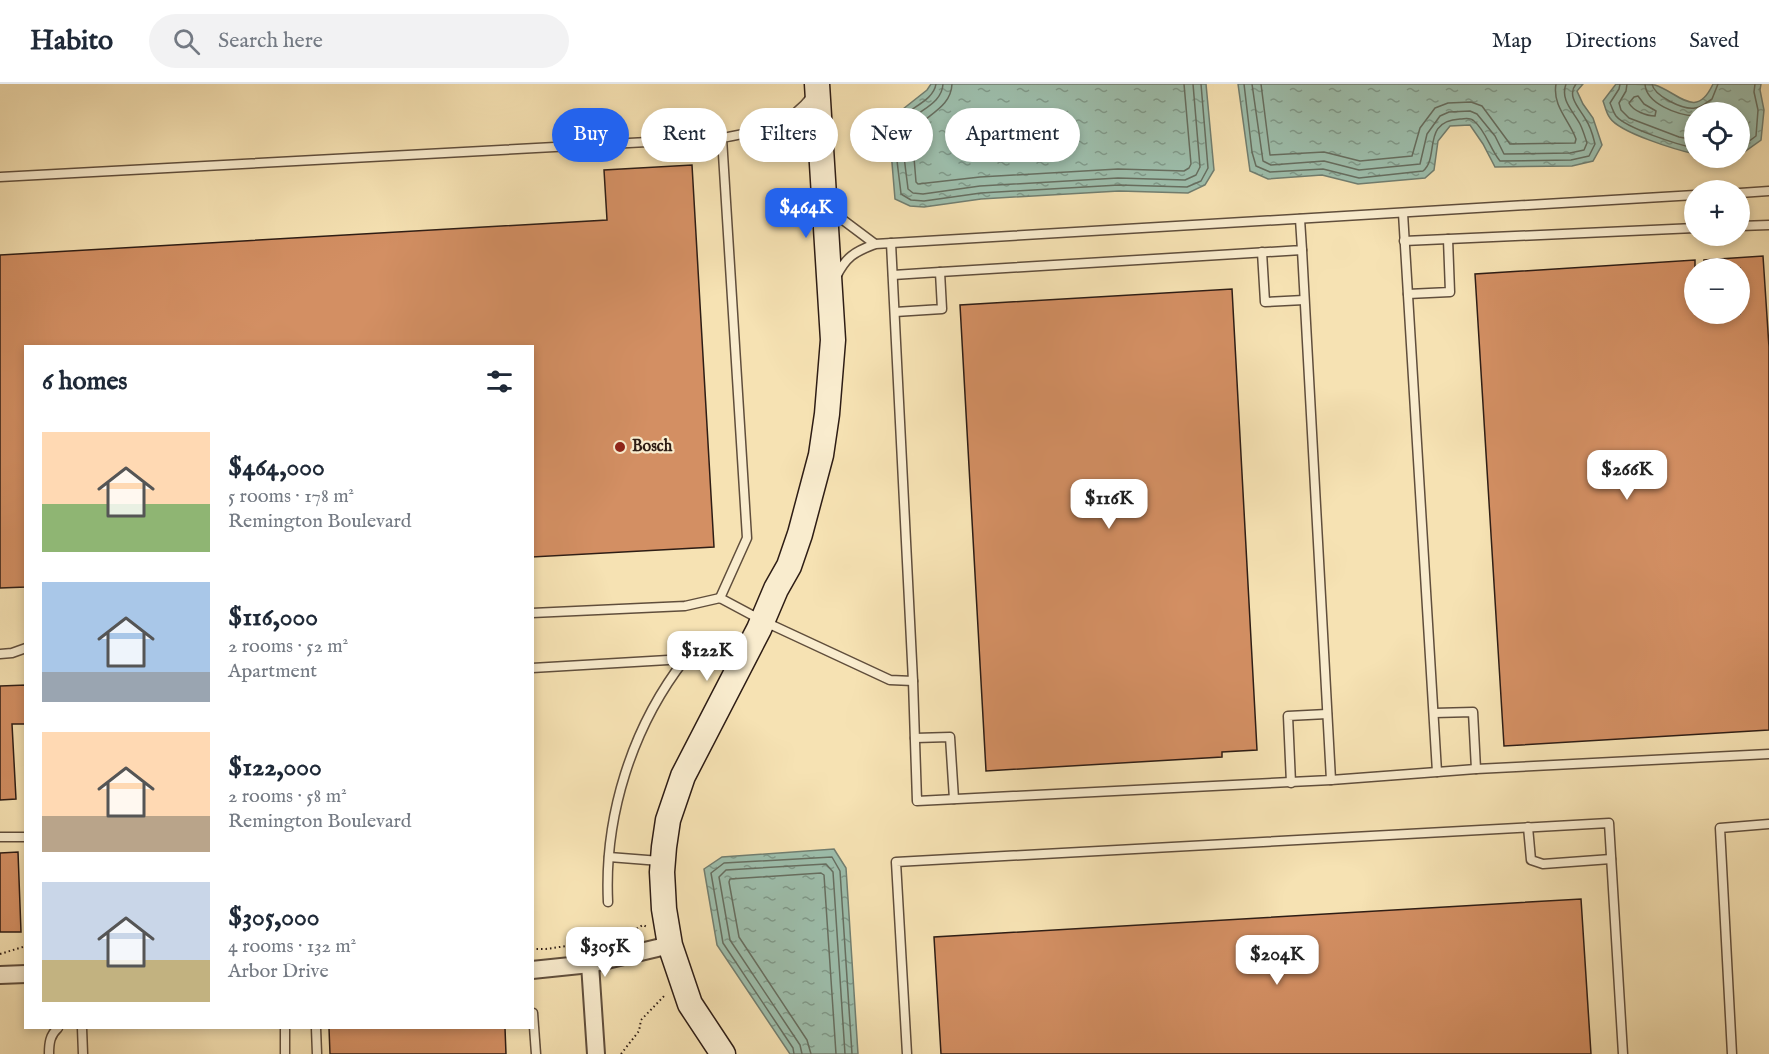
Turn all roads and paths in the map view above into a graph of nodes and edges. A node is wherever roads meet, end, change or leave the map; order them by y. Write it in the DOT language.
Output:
graph roads {
  1 [pos="817,87"];
  2 [pos="802,108"];
  3 [pos="818,108"];
  4 [pos="641,142"];
  5 [pos="724,162"];
  6 [pos="822,162"];
  7 [pos="0,177"];
  8 [pos="824,187"];
  9 [pos="1769,191"];
  10 [pos="1750,192"];
  11 [pos="1684,196"];
  12 [pos="1403,213"];
  13 [pos="1300,219"];
  14 [pos="1769,225"];
  15 [pos="1750,226"];
  16 [pos="1684,228"];
  17 [pos="1448,239"];
  18 [pos="1404,241"];
  19 [pos="891,243"];
  20 [pos="875,244"];
  21 [pos="1302,250"];
  22 [pos="1262,252"];
  23 [pos="940,272"];
  24 [pos="893,275"];
  25 [pos="830,288"];
  26 [pos="1408,294"];
  27 [pos="1304,300"];
  28 [pos="895,312"];
  29 [pos="720,598"];
  30 [pos="534,613"];
  31 [pos="763,621"];
  32 [pos="24,649"];
  33 [pos="0,654"];
  34 [pos="685,659"];
  35 [pos="739,666"];
  36 [pos="534,668"];
  37 [pos="913,681"];
  38 [pos="1434,713"];
  39 [pos="1327,714"];
  40 [pos="915,738"];
  41 [pos="1769,754"];
  42 [pos="1476,769"];
  43 [pos="1437,772"];
  44 [pos="1331,780"];
  45 [pos="1291,783"];
  46 [pos="954,799"];
  47 [pos="1769,824"];
  48 [pos="1528,827"];
  49 [pos="0,837"];
  50 [pos="24,837"];
  51 [pos="609,857"];
  52 [pos="1611,859"];
  53 [pos="663,861"];
  54 [pos="608,902"];
  55 [pos="650,931"];
  56 [pos="670,945"];
  57 [pos="24,947"];
  58 [pos="534,949"];
  59 [pos="0,954"];
  60 [pos="591,964"];
  61 [pos="534,970"];
  62 [pos="24,974"];
  63 [pos="0,975"];
  64 [pos="668,991"];
  65 [pos="534,1027"];
  66 [pos="57,1029"];
  67 [pos="82,1029"];
  68 [pos="285,1029"];
  69 [pos="316,1029"];
  70 [pos="49,1054"];
  71 [pos="83,1054"];
  72 [pos="285,1054"];
  73 [pos="317,1054"];
  74 [pos="536,1054"];
  75 [pos="596,1054"];
  76 [pos="621,1054"];
  77 [pos="723,1054"];
  78 [pos="908,1054"];
  79 [pos="1623,1054"];
  80 [pos="1732,1054"];
  1 -- 2 [label="lane"];
  1 -- 3 [label="street"];
  4 -- 7 [label="lane"];
  5 -- 29 [label="lane"];
  6 -- 8 [label="street"];
  8 -- 20 [label="lane"];
  8 -- 25 [label="street"];
  9 -- 10 [label="lane"];
  11 -- 12 [label="lane"];
  12 -- 13 [label="lane"];
  12 -- 18 [label="lane"];
  13 -- 19 [label="lane"];
  13 -- 21 [label="lane"];
  14 -- 15 [label="lane"];
  16 -- 17 [label="lane"];
  17 -- 18 [label="lane"];
  17 -- 26 [label="lane"];
  18 -- 26 [label="lane"];
  19 -- 20 [label="lane"];
  19 -- 24 [label="lane"];
  20 -- 25 [label="lane"];
  21 -- 22 [label="lane"];
  21 -- 27 [label="lane"];
  22 -- 23 [label="lane"];
  22 -- 27 [label="lane"];
  23 -- 24 [label="lane"];
  23 -- 28 [label="lane"];
  24 -- 28 [label="lane"];
  25 -- 31 [label="street"];
  26 -- 38 [label="lane"];
  27 -- 39 [label="lane"];
  28 -- 37 [label="lane"];
  29 -- 30 [label="lane"];
  29 -- 31 [label="lane"];
  31 -- 35 [label="street"];
  31 -- 37 [label="lane"];
  32 -- 33 [label="lane"];
  34 -- 35 [label="lane"];
  34 -- 36 [label="lane"];
  34 -- 51 [label="lane"];
  35 -- 53 [label="street"];
  37 -- 40 [label="lane"];
  38 -- 42 [label="lane"];
  38 -- 43 [label="lane"];
  39 -- 44 [label="lane"];
  39 -- 45 [label="lane"];
  40 -- 46 [label="lane"];
  40 -- 46 [label="lane"];
  41 -- 42 [label="lane"];
  42 -- 43 [label="lane"];
  43 -- 44 [label="lane"];
  44 -- 45 [label="lane"];
  45 -- 46 [label="lane"];
  47 -- 80 [label="lane"];
  48 -- 52 [label="lane"];
  48 -- 52 [label="lane"];
  48 -- 78 [label="lane"];
  49 -- 50 [label="lane"];
  51 -- 53 [label="lane"];
  51 -- 54 [label="lane"];
  52 -- 79 [label="lane"];
  53 -- 56 [label="street"];
  55 -- 58 [label="path"];
  56 -- 60 [label="street"];
  56 -- 77 [label="street"];
  57 -- 59 [label="path"];
  60 -- 61 [label="street"];
  60 -- 75 [label="street"];
  62 -- 63 [label="street"];
  64 -- 76 [label="path"];
  65 -- 74 [label="lane"];
  66 -- 70 [label="lane"];
  67 -- 71 [label="lane"];
  68 -- 72 [label="lane"];
  69 -- 73 [label="lane"];
}
